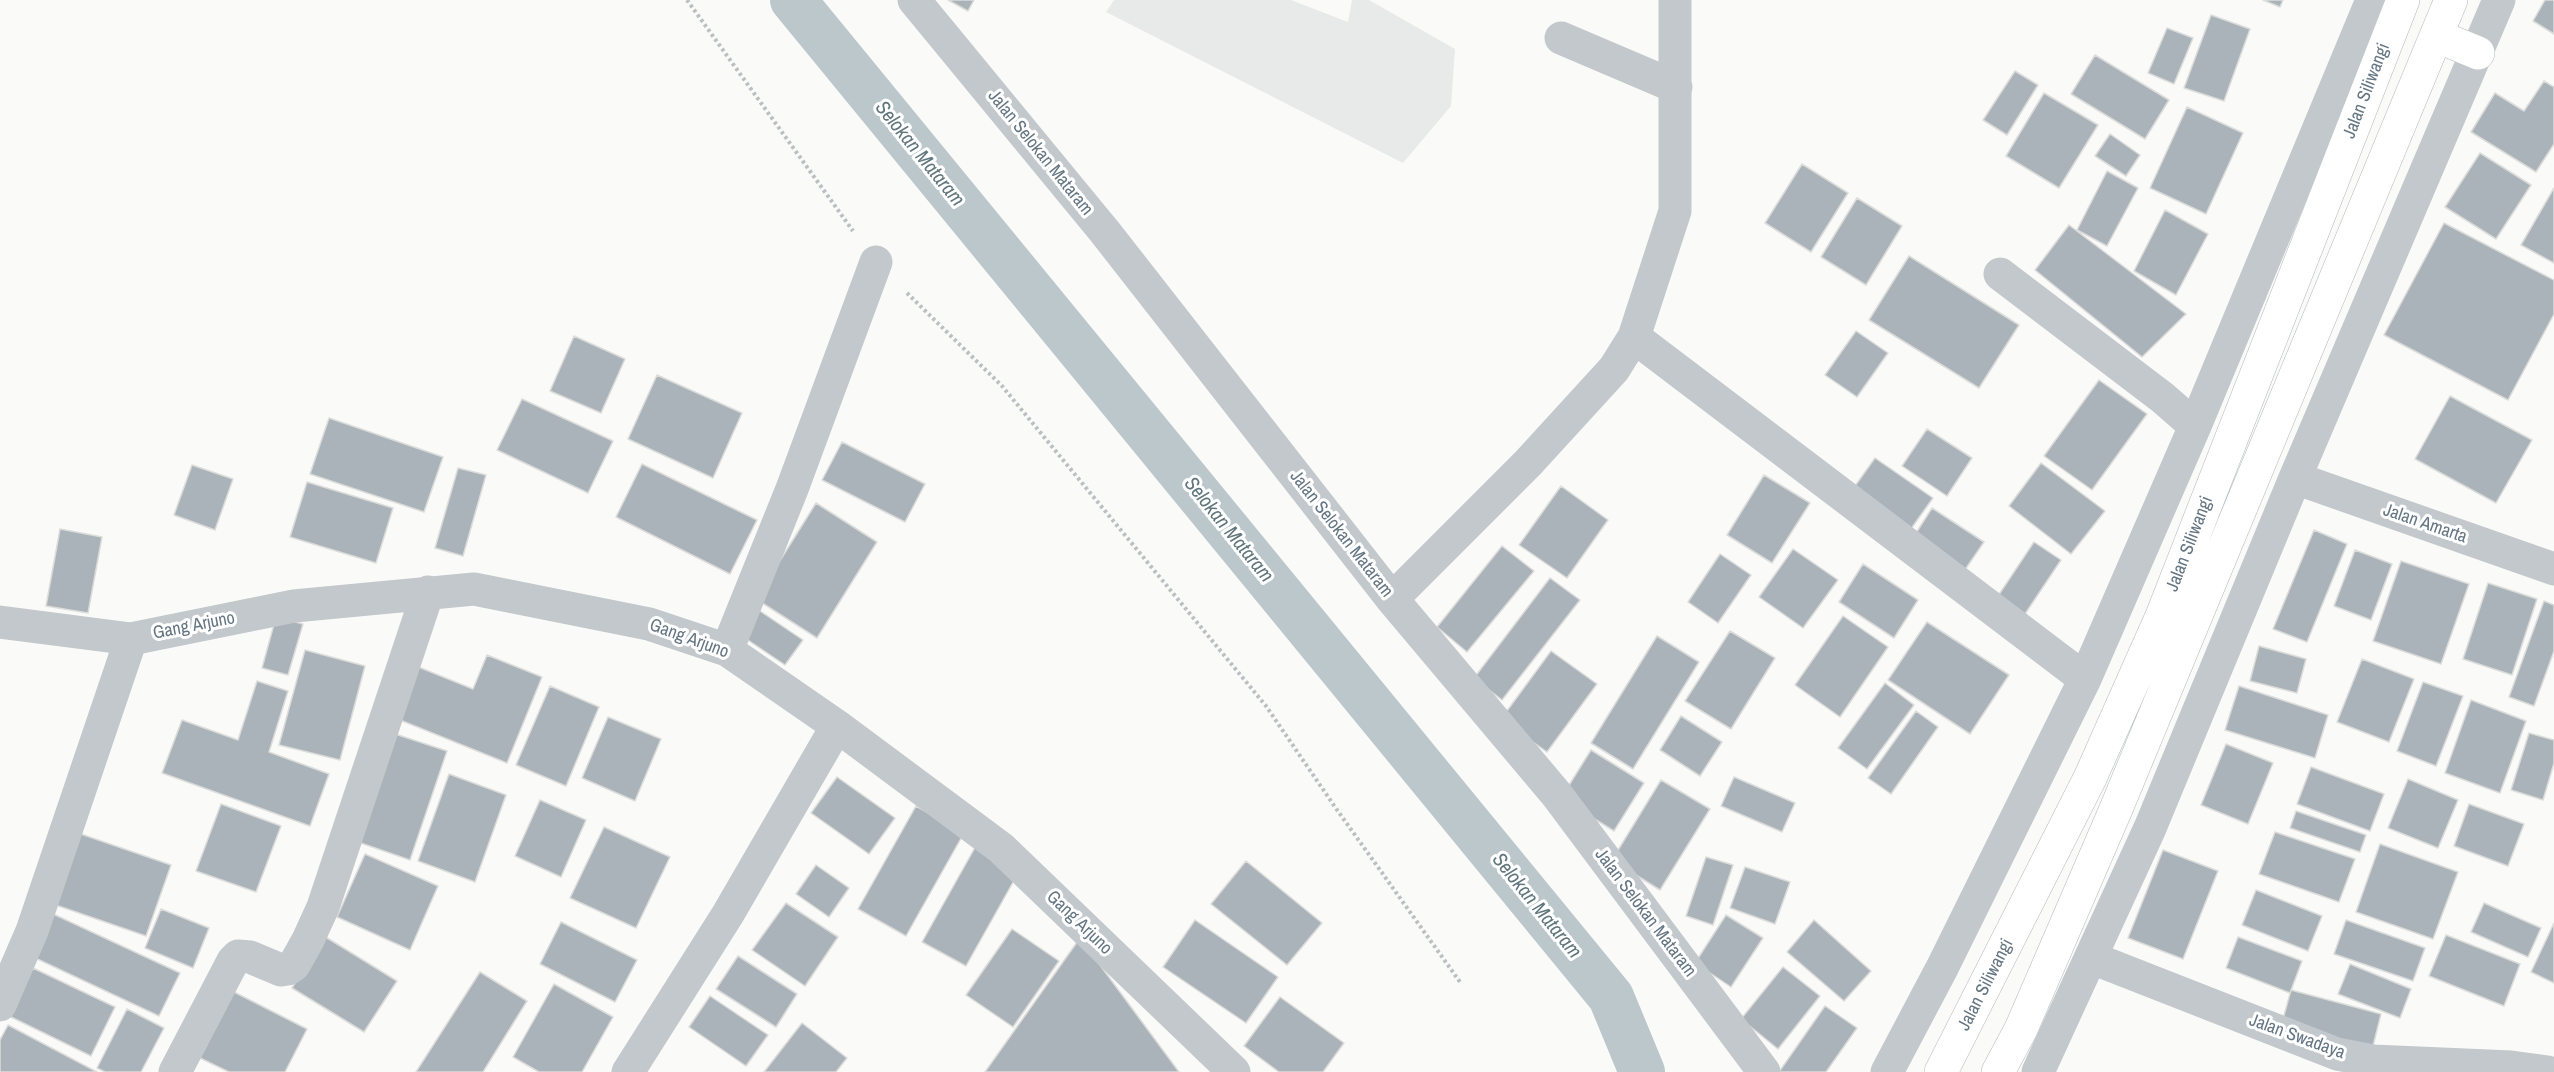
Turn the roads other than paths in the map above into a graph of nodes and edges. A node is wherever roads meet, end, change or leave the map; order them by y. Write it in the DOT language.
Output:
graph roads {
  1 [pos="914,0"];
  2 [pos="1675,0"];
  3 [pos="2451,0"];
  4 [pos="2499,0"];
  5 [pos="2392,1"];
  6 [pos="2437,36"];
  7 [pos="1561,38"];
  8 [pos="2478,53"];
  9 [pos="1676,87"];
  10 [pos="876,262"];
  11 [pos="2000,274"];
  12 [pos="1634,337"];
  13 [pos="2195,426"];
  14 [pos="2295,478"];
  15 [pos="2554,569"];
  16 [pos="428,592"];
  17 [pos="1392,599"];
  18 [pos="0,622"];
  19 [pos="131,639"];
  20 [pos="727,650"];
  21 [pos="2085,679"];
  22 [pos="837,726"];
  23 [pos="2092,958"];
  24 [pos="0,1005"];
  25 [pos="2500,1070"];
  26 [pos="175,1072"];
  27 [pos="628,1072"];
  28 [pos="1234,1072"];
  29 [pos="1764,1072"];
  30 [pos="1887,1072"];
  31 [pos="1941,1072"];
  32 [pos="1998,1072"];
  33 [pos="2038,1072"];
  34 [pos="2548,1072"];
  1 -- 17 [label="street, Jalan Selokan Mataram"];
  2 -- 9 [label="street"];
  3 -- 6 [label="highway, Jalan Siliwangi"];
  4 -- 8 [label="street"];
  5 -- 13 [label="street"];
  5 -- 31 [label="highway, Jalan Siliwangi"];
  6 -- 8 [label="highway"];
  6 -- 32 [label="highway, Jalan Siliwangi"];
  7 -- 9 [label="street"];
  8 -- 14 [label="street"];
  9 -- 12 [label="street"];
  10 -- 20 [label="street"];
  11 -- 13 [label="street"];
  12 -- 17 [label="street"];
  12 -- 21 [label="street"];
  13 -- 21 [label="street"];
  14 -- 15 [label="street, Jalan Amarta"];
  14 -- 23 [label="street"];
  16 -- 19 [label="street, Gang Arjuno"];
  16 -- 20 [label="street, Gang Arjuno"];
  16 -- 26 [label="street"];
  17 -- 29 [label="street, Jalan Selokan Mataram"];
  18 -- 19 [label="street, Gang Arjuno"];
  19 -- 24 [label="street"];
  20 -- 22 [label="street, Gang Arjuno"];
  21 -- 30 [label="street"];
  22 -- 27 [label="street"];
  22 -- 28 [label="street, Gang Arjuno"];
  23 -- 25 [label="street, Jalan Swadaya"];
  23 -- 33 [label="street"];
  25 -- 34 [label="street, Jalan Swadaya"];
}
